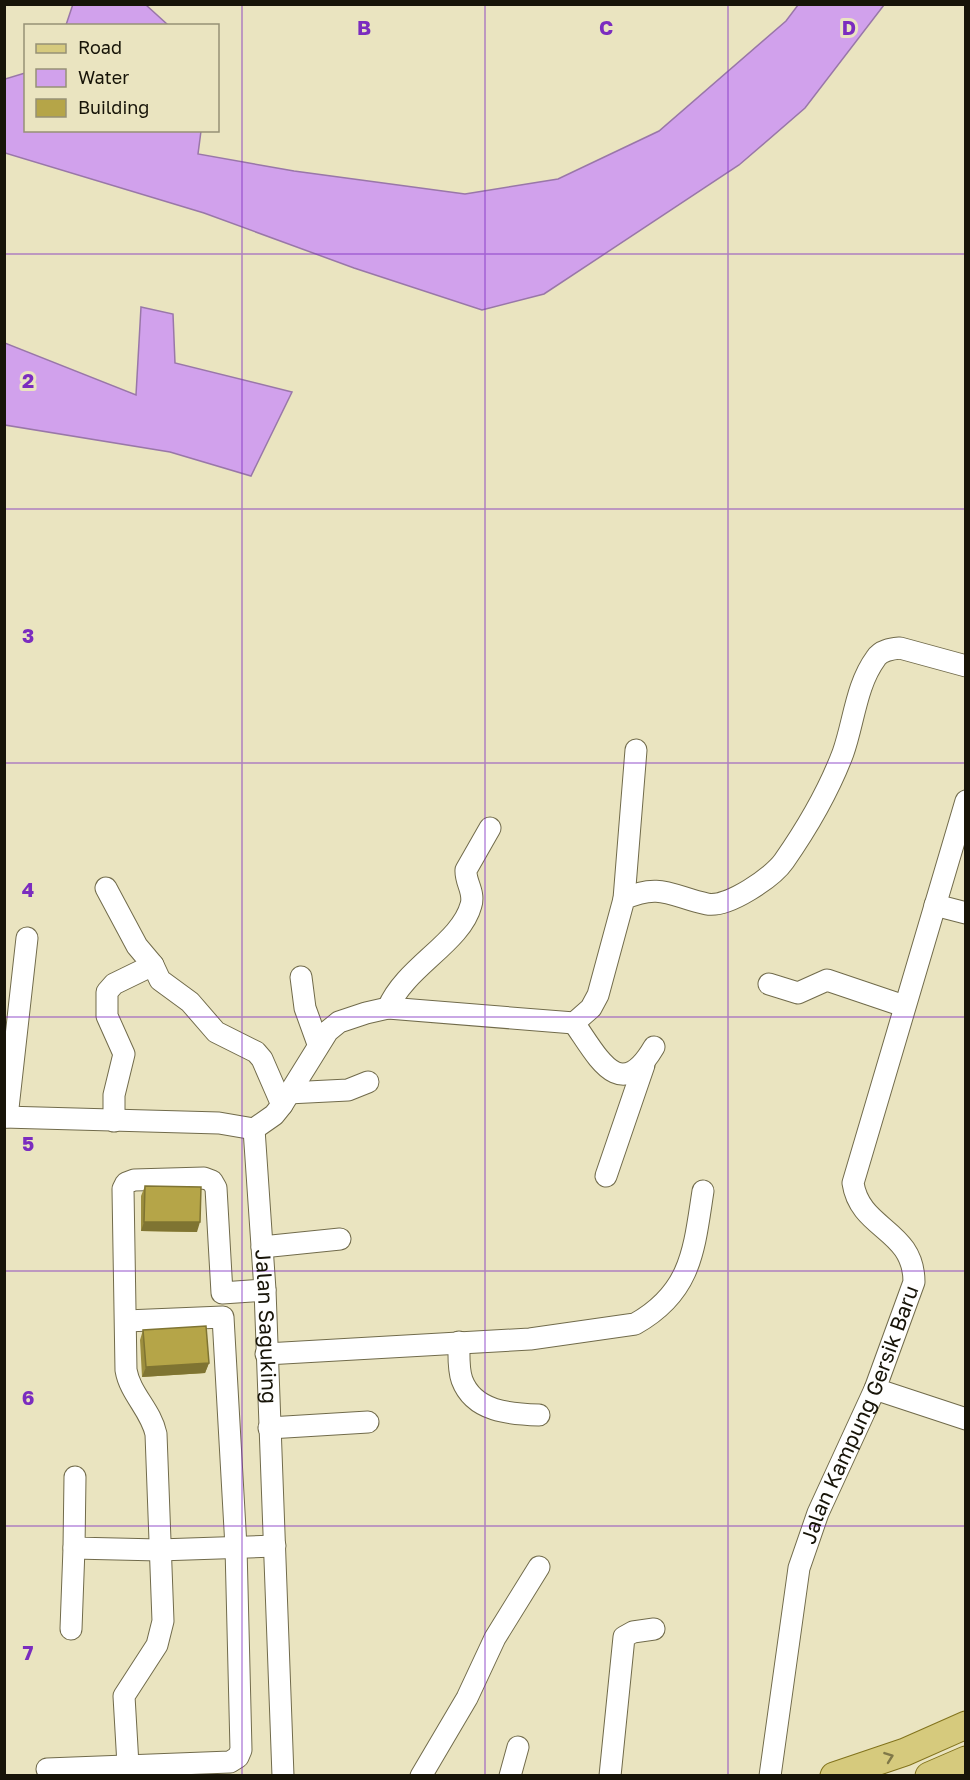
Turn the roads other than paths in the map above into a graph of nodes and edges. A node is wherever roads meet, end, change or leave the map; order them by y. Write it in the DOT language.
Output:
graph roads {
  1 [pos="966,666"];
  2 [pos="636,750"];
  3 [pos="966,801"];
  4 [pos="490,828"];
  5 [pos="106,888"];
  6 [pos="624,899"];
  7 [pos="935,905"];
  8 [pos="966,913"];
  9 [pos="27,938"];
  10 [pos="153,965"];
  11 [pos="301,977"];
  12 [pos="769,984"];
  13 [pos="904,1006"];
  14 [pos="388,1008"];
  15 [pos="574,1023"];
  16 [pos="318,1044"];
  17 [pos="368,1082"];
  18 [pos="285,1099"];
  19 [pos="5,1117"];
  20 [pos="114,1121"];
  21 [pos="254,1129"];
  22 [pos="606,1176"];
  23 [pos="703,1191"];
  24 [pos="340,1239"];
  25 [pos="262,1247"];
  26 [pos="265,1290"];
  27 [pos="222,1293"];
  28 [pos="223,1317"];
  29 [pos="126,1321"];
  30 [pos="459,1342"];
  31 [pos="266,1354"];
  32 [pos="875,1389"];
  33 [pos="539,1414"];
  34 [pos="966,1419"];
  35 [pos="368,1422"];
  36 [pos="269,1428"];
  37 [pos="75,1477"];
  38 [pos="275,1546"];
  39 [pos="236,1547"];
  40 [pos="74,1548"];
  41 [pos="159,1550"];
  42 [pos="539,1567"];
  43 [pos="71,1629"];
  44 [pos="654,1629"];
  45 [pos="966,1725"];
  46 [pos="518,1747"];
  47 [pos="966,1760"];
  48 [pos="128,1765"];
  49 [pos="47,1769"];
  50 [pos="283,1776"];
  51 [pos="421,1776"];
  52 [pos="510,1776"];
  53 [pos="610,1776"];
  54 [pos="771,1776"];
  55 [pos="834,1776"];
  56 [pos="928,1776"];
  1 -- 6 [label="street"];
  2 -- 6 [label="street"];
  3 -- 7 [label="street, Jalan Kampung Gersik Baru"];
  4 -- 14 [label="street"];
  5 -- 10 [label="street"];
  6 -- 15 [label="street"];
  7 -- 8 [label="street"];
  7 -- 13 [label="street, Jalan Kampung Gersik Baru"];
  9 -- 19 [label="street"];
  10 -- 18 [label="street"];
  10 -- 20 [label="street"];
  11 -- 16 [label="street"];
  12 -- 13 [label="street"];
  13 -- 32 [label="street, Jalan Kampung Gersik Baru"];
  14 -- 15 [label="street"];
  14 -- 16 [label="street"];
  15 -- 22 [label="street"];
  16 -- 18 [label="street"];
  17 -- 18 [label="street"];
  18 -- 21 [label="street"];
  19 -- 20 [label="street"];
  20 -- 21 [label="street"];
  21 -- 25 [label="street, Jalan Saguking"];
  23 -- 30 [label="street"];
  24 -- 25 [label="street"];
  25 -- 26 [label="street, Jalan Saguking"];
  26 -- 27 [label="street"];
  26 -- 31 [label="street, Jalan Saguking"];
  27 -- 28 [label="street"];
  27 -- 29 [label="street"];
  28 -- 29 [label="street"];
  28 -- 39 [label="street"];
  29 -- 41 [label="street"];
  30 -- 31 [label="street"];
  30 -- 33 [label="street"];
  31 -- 36 [label="street, Jalan Saguking"];
  32 -- 34 [label="street"];
  32 -- 54 [label="street, Jalan Kampung Gersik Baru"];
  35 -- 36 [label="street"];
  36 -- 38 [label="street, Jalan Saguking"];
  37 -- 40 [label="street"];
  38 -- 39 [label="street"];
  38 -- 50 [label="street, Jalan Saguking"];
  39 -- 41 [label="street"];
  39 -- 48 [label="street"];
  40 -- 41 [label="street"];
  40 -- 43 [label="street"];
  41 -- 48 [label="street"];
  42 -- 51 [label="street"];
  44 -- 53 [label="street"];
  55 -- 45 [label="main road, one-way"];
  46 -- 52 [label="street"];
  47 -- 56 [label="main road"];
  48 -- 49 [label="street"];
}
